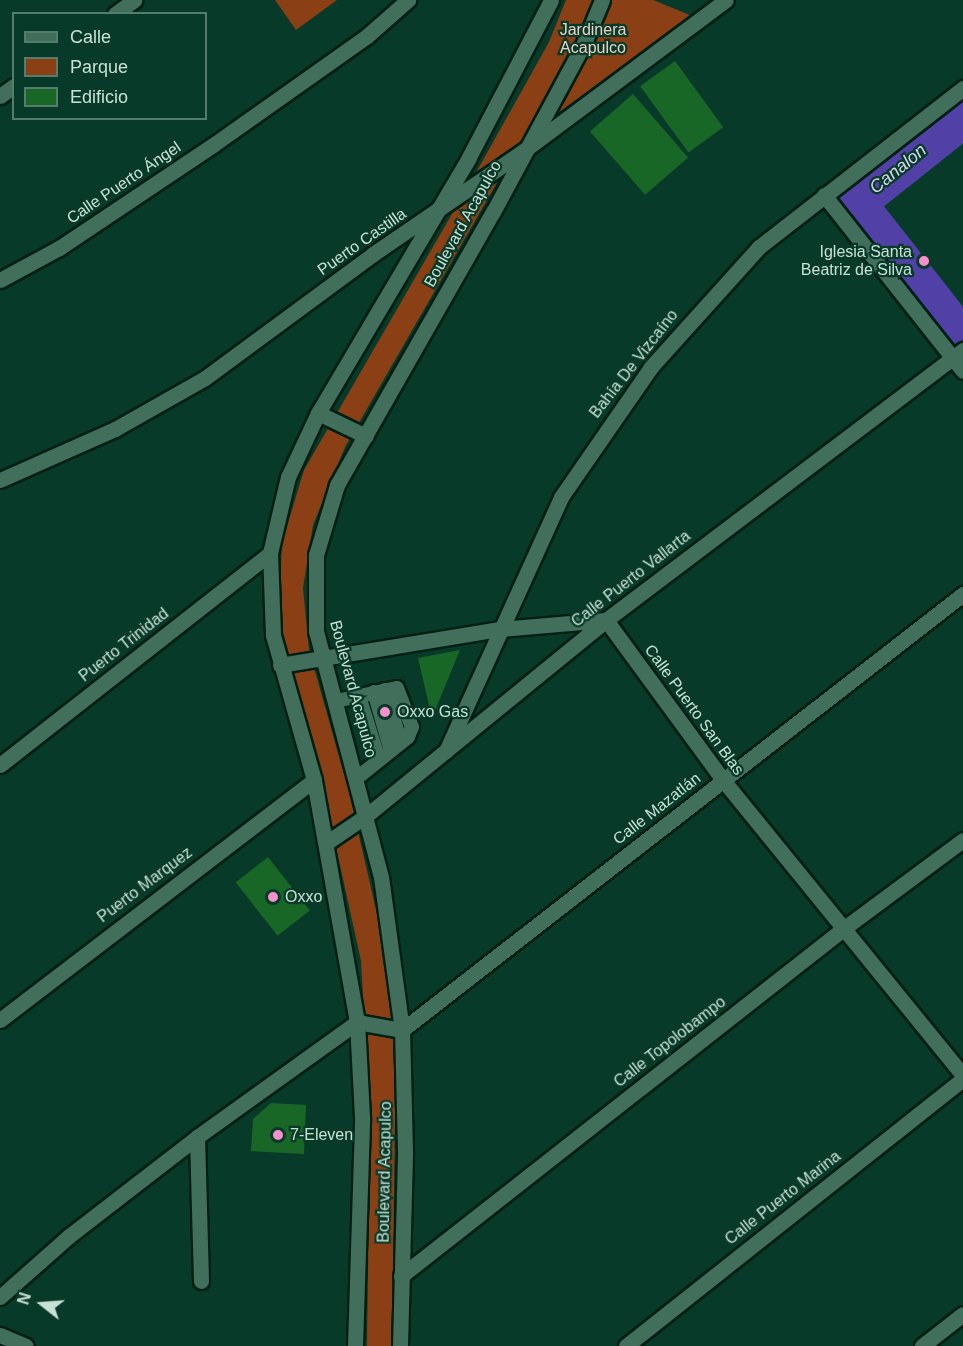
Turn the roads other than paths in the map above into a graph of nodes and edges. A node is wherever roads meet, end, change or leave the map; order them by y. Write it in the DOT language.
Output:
graph roads {
  1 [pos="134,0"];
  2 [pos="408,0"];
  3 [pos="550,0"];
  4 [pos="602,0"];
  5 [pos="726,0"];
  6 [pos="118,12"];
  7 [pos="963,88"];
  8 [pos="522,152"];
  9 [pos="824,195"];
  10 [pos="435,213"];
  11 [pos="0,280"];
  12 [pos="958,354"];
  13 [pos="963,371"];
  14 [pos="318,413"];
  15 [pos="366,436"];
  16 [pos="0,480"];
  17 [pos="270,553"];
  18 [pos="963,594"];
  19 [pos="606,620"];
  20 [pos="500,629"];
  21 [pos="322,658"];
  22 [pos="280,664"];
  23 [pos="379,691"];
  24 [pos="359,696"];
  25 [pos="336,701"];
  26 [pos="396,746"];
  27 [pos="446,751"];
  28 [pos="379,760"];
  29 [pos="0,765"];
  30 [pos="357,778"];
  31 [pos="314,780"];
  32 [pos="723,780"];
  33 [pos="367,815"];
  34 [pos="963,840"];
  35 [pos="326,843"];
  36 [pos="843,929"];
  37 [pos="0,1020"];
  38 [pos="357,1022"];
  39 [pos="402,1030"];
  40 [pos="963,1077"];
  41 [pos="197,1137"];
  42 [pos="401,1276"];
  43 [pos="201,1281"];
  44 [pos="0,1297"];
  45 [pos="963,1314"];
  46 [pos="0,1335"];
  47 [pos="26,1346"];
  48 [pos="356,1346"];
  49 [pos="400,1346"];
  50 [pos="626,1346"];
  51 [pos="922,1346"];
  1 -- 6 [label="street"];
  2 -- 11 [label="street, Calle Puerto Ángel"];
  3 -- 10 [label="street, Boulevard Acapulco"];
  4 -- 8 [label="street, Boulevard Acapulco"];
  5 -- 8 [label="street, Puerto Castilla"];
  7 -- 9 [label="street, Bahía De Vizcaíno"];
  8 -- 10 [label="street, Puerto Castilla"];
  8 -- 15 [label="street, Boulevard Acapulco"];
  9 -- 12 [label="street"];
  9 -- 20 [label="street, Bahía De Vizcaíno"];
  10 -- 14 [label="street, Boulevard Acapulco"];
  10 -- 16 [label="street, Puerto Castilla"];
  12 -- 13 [label="street"];
  12 -- 19 [label="street, Calle Puerto Vallarta"];
  14 -- 15 [label="street"];
  14 -- 17 [label="street, Boulevard Acapulco"];
  15 -- 21 [label="street, Boulevard Acapulco"];
  17 -- 22 [label="street, Boulevard Acapulco"];
  17 -- 29 [label="street, Puerto Trinidad"];
  18 -- 32 [label="street, Calle Mazatlán"];
  19 -- 20 [label="street"];
  19 -- 27 [label="street, Calle Puerto Vallarta"];
  19 -- 32 [label="street, Calle Puerto San Blas"];
  20 -- 21 [label="street"];
  20 -- 27 [label="street, Bahía De Vizcaíno"];
  21 -- 22 [label="street"];
  21 -- 25 [label="street, Boulevard Acapulco"];
  22 -- 31 [label="street, Boulevard Acapulco"];
  23 -- 24 [label="lane"];
  23 -- 26 [label="lane"];
  23 -- 26 [label="lane"];
  24 -- 25 [label="lane"];
  24 -- 28 [label="lane"];
  25 -- 30 [label="street, Boulevard Acapulco"];
  26 -- 28 [label="lane"];
  27 -- 33 [label="street, Calle Puerto Vallarta"];
  28 -- 30 [label="lane"];
  30 -- 33 [label="street, Boulevard Acapulco"];
  31 -- 35 [label="street, Boulevard Acapulco"];
  31 -- 37 [label="street, Puerto Marquez"];
  32 -- 36 [label="street, Calle Puerto San Blas"];
  32 -- 39 [label="street, Calle Mazatlán"];
  33 -- 35 [label="street, Calle Puerto Vallarta"];
  33 -- 39 [label="street, Boulevard Acapulco"];
  34 -- 36 [label="street, Calle Topolobampo"];
  35 -- 38 [label="street, Boulevard Acapulco"];
  36 -- 40 [label="street, Calle Puerto San Blas"];
  36 -- 42 [label="street, Calle Topolobampo"];
  38 -- 39 [label="street"];
  38 -- 41 [label="street"];
  38 -- 48 [label="street, Boulevard Acapulco"];
  39 -- 42 [label="street, Boulevard Acapulco"];
  40 -- 50 [label="street, Calle Puerto Marina"];
  41 -- 43 [label="street"];
  41 -- 44 [label="street"];
  42 -- 49 [label="street, Boulevard Acapulco"];
  45 -- 51 [label="street"];
  46 -- 47 [label="street"];
}
